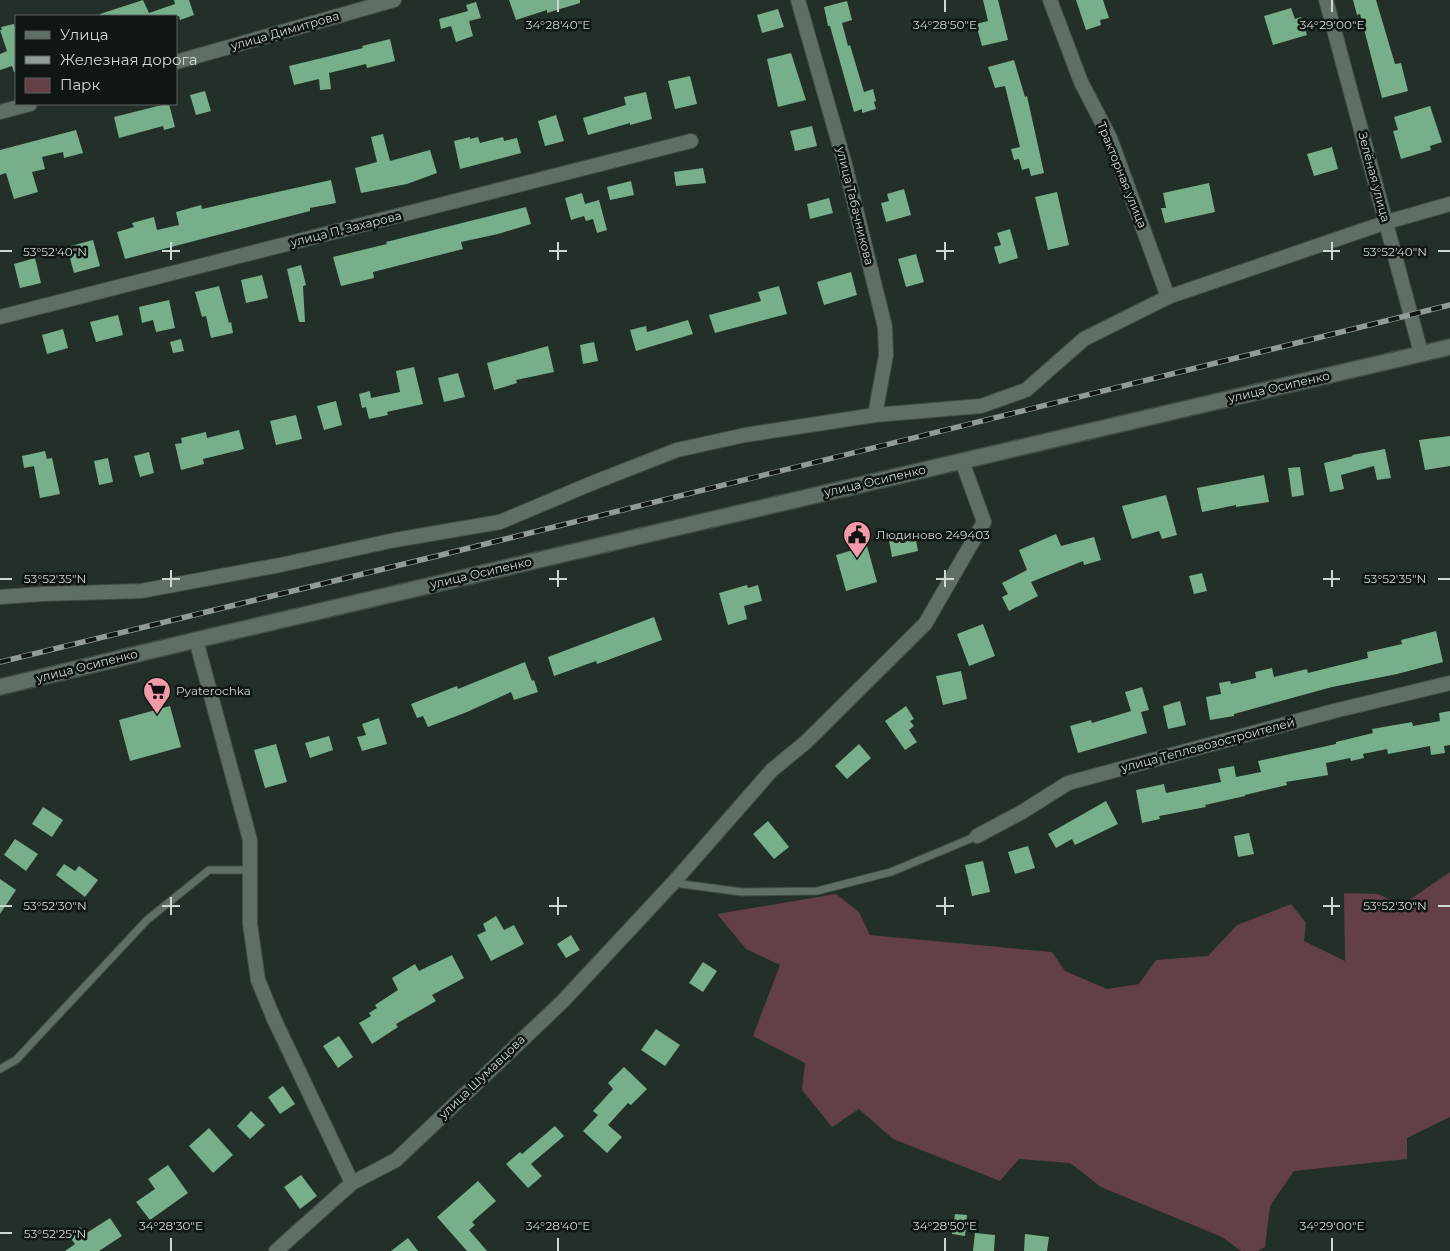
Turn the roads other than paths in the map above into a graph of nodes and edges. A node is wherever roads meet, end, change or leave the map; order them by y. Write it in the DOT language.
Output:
graph roads {
  1 [pos="394,0"];
  2 [pos="798,0"];
  3 [pos="1050,0"];
  4 [pos="1326,0"];
  5 [pos="178,61"];
  6 [pos="26,105"];
  7 [pos="0,112"];
  8 [pos="691,141"];
  9 [pos="1450,204"];
  10 [pos="1387,222"];
  11 [pos="1168,297"];
  12 [pos="0,317"];
  13 [pos="1450,347"];
  14 [pos="1421,354"];
  15 [pos="875,414"];
  16 [pos="962,461"];
  17 [pos="0,597"];
  18 [pos="196,640"];
  19 [pos="1450,683"];
  20 [pos="0,688"];
  21 [pos="977,836"];
  22 [pos="248,870"];
  23 [pos="673,883"];
  24 [pos="0,1069"];
  25 [pos="352,1183"];
  26 [pos="276,1251"];
  1 -- 5 [label="street, улица Димитрова"];
  2 -- 15 [label="street, улица Табачникова"];
  3 -- 11 [label="street, Тракторная улица"];
  4 -- 10 [label="street, Зелёная улица"];
  6 -- 7 [label="street"];
  8 -- 12 [label="street, улица П. Захарова"];
  9 -- 10 [label="street"];
  10 -- 11 [label="street"];
  10 -- 14 [label="street, Зелёная улица"];
  11 -- 15 [label="street"];
  13 -- 14 [label="street, улица Осипенко"];
  14 -- 16 [label="street, улица Осипенко"];
  15 -- 17 [label="street"];
  16 -- 18 [label="street, улица Осипенко"];
  16 -- 23 [label="street"];
  18 -- 20 [label="street, улица Осипенко"];
  18 -- 22 [label="street"];
  19 -- 21 [label="street, улица Тепловозостроителей"];
  21 -- 23 [label="lane"];
  22 -- 24 [label="lane"];
  22 -- 25 [label="street"];
  23 -- 25 [label="street, улица Шумавцова"];
  25 -- 26 [label="street, улица Шумавцова"];
}
